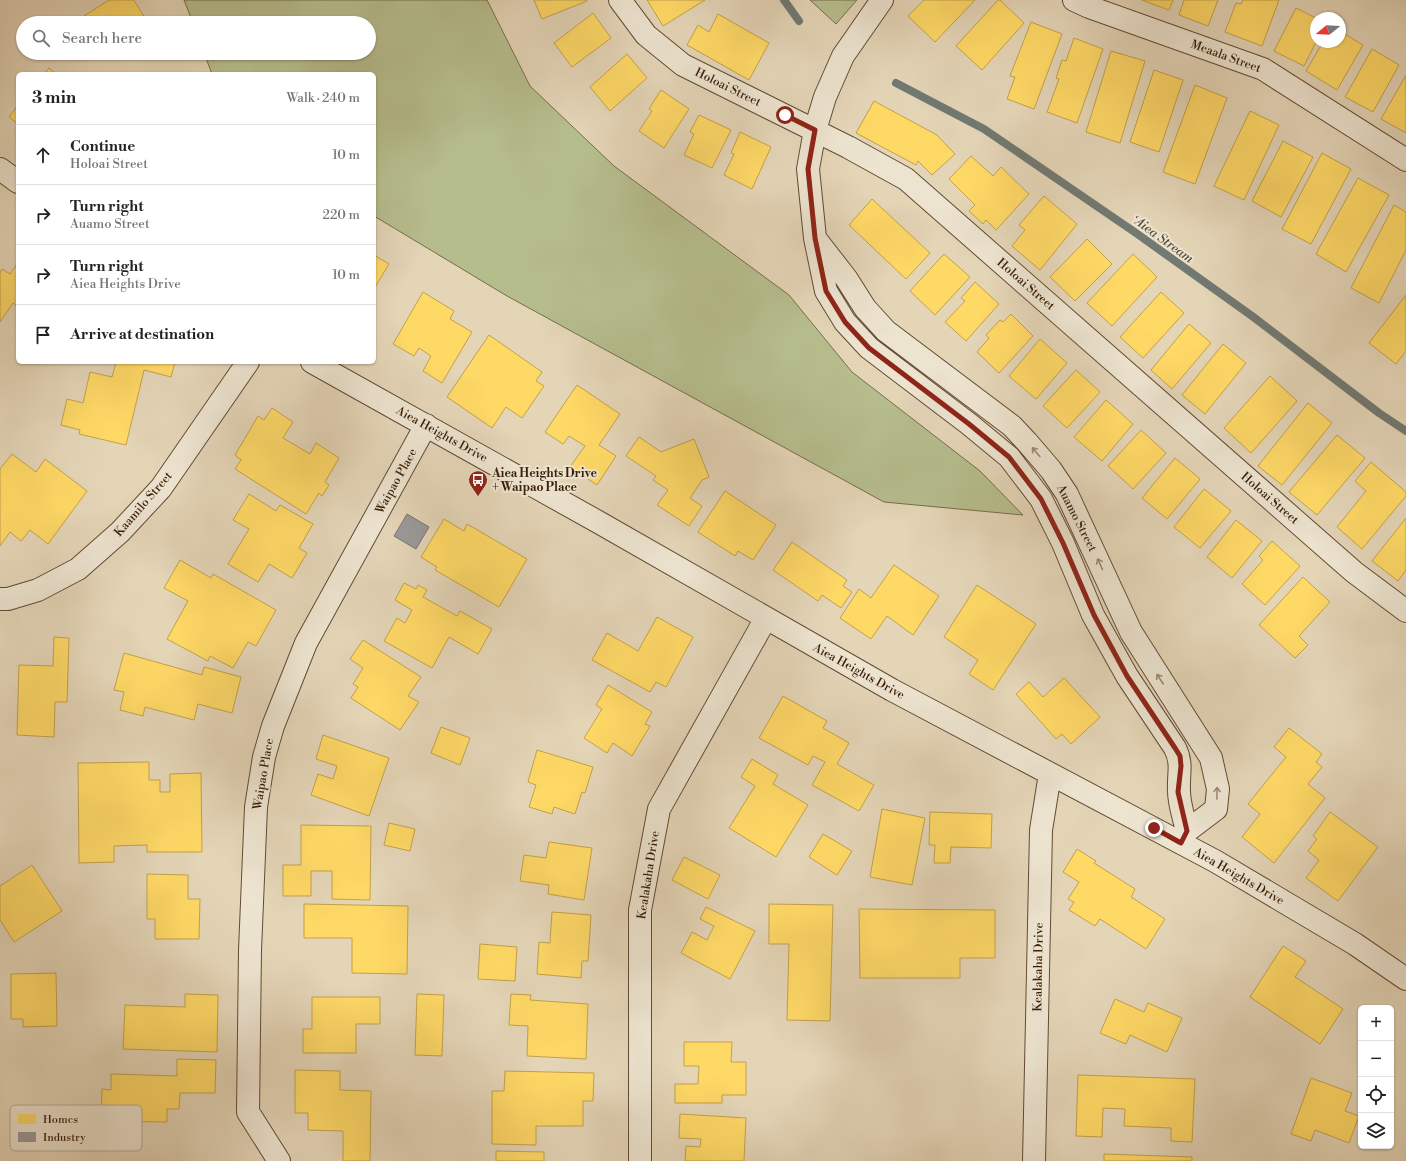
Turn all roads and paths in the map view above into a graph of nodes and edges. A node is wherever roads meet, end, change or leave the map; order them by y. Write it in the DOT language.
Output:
graph roads {
  1 [pos="620,0"];
  2 [pos="882,0"];
  3 [pos="1074,0"];
  4 [pos="815,130"];
  5 [pos="1406,160"];
  6 [pos="0,169"];
  7 [pos="16,181"];
  8 [pos="815,238"];
  9 [pos="247,364"];
  10 [pos="316,364"];
  11 [pos="426,425"];
  12 [pos="0,599"];
  13 [pos="1406,611"];
  14 [pos="766,618"];
  15 [pos="1050,774"];
  16 [pos="1184,837"];
  17 [pos="1406,979"];
  18 [pos="279,1161"];
  19 [pos="640,1161"];
  20 [pos="1034,1161"];
  1 -- 4 [label="street, Holoai Street"];
  2 -- 4 [label="street, Auamo Street"];
  3 -- 5 [label="street, Meaala Street"];
  4 -- 8 [label="street, Auamo Street"];
  4 -- 13 [label="street, Holoai Street"];
  6 -- 7 [label="street"];
  8 -- 16 [label="street, Auamo Street"];
  16 -- 8 [label="street, Auamo Street, one-way"];
  9 -- 12 [label="street, Kaamilo Street"];
  10 -- 11 [label="street, Aiea Heights Drive"];
  11 -- 14 [label="street, Aiea Heights Drive"];
  11 -- 18 [label="street, Waipao Place"];
  14 -- 15 [label="street, Aiea Heights Drive"];
  14 -- 19 [label="street, Kealakaha Drive"];
  15 -- 16 [label="street, Aiea Heights Drive"];
  15 -- 20 [label="street, Kealakaha Drive"];
  16 -- 17 [label="street, Aiea Heights Drive"];
}
